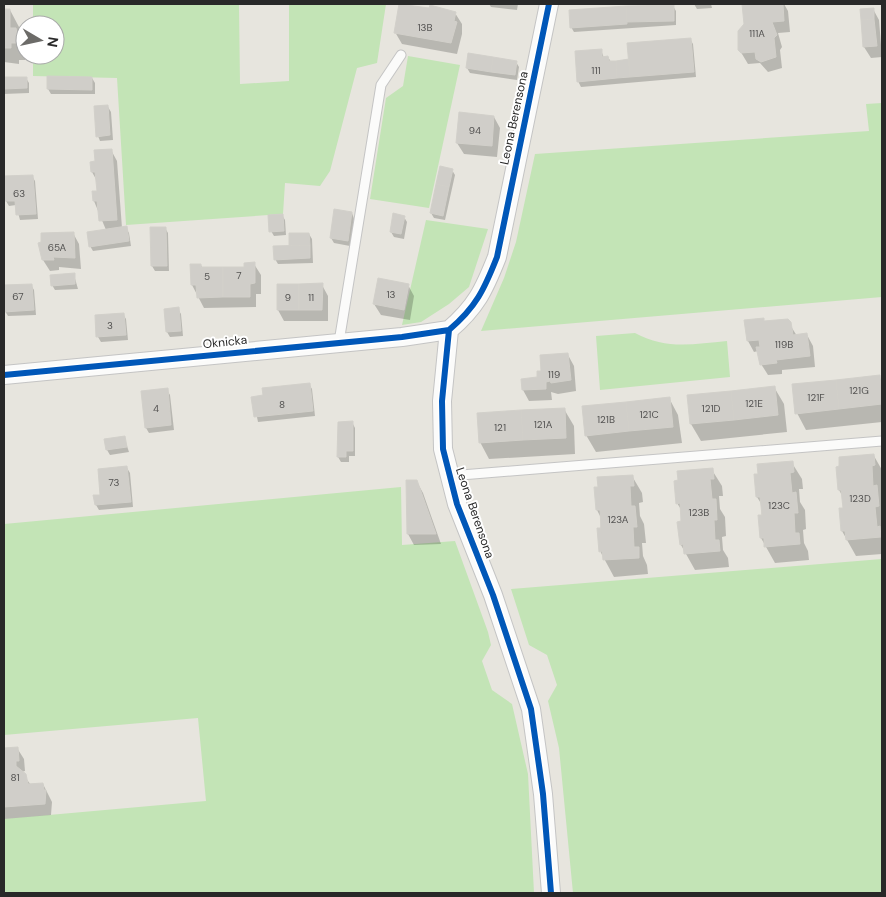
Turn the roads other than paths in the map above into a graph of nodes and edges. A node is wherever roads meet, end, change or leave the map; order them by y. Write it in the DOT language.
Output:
graph roads {
  1 [pos="549,4"];
  2 [pos="401,55"];
  3 [pos="449,330"];
  4 [pos="339,342"];
  5 [pos="4,375"];
  6 [pos="882,441"];
  7 [pos="449,476"];
  8 [pos="551,893"];
  1 -- 3 [label="street, Leona Berensona"];
  2 -- 4 [label="lane"];
  3 -- 4 [label="street, Oknicka"];
  3 -- 7 [label="street, Leona Berensona"];
  4 -- 5 [label="street, Oknicka"];
  6 -- 7 [label="lane"];
  7 -- 8 [label="street, Leona Berensona"];
}
